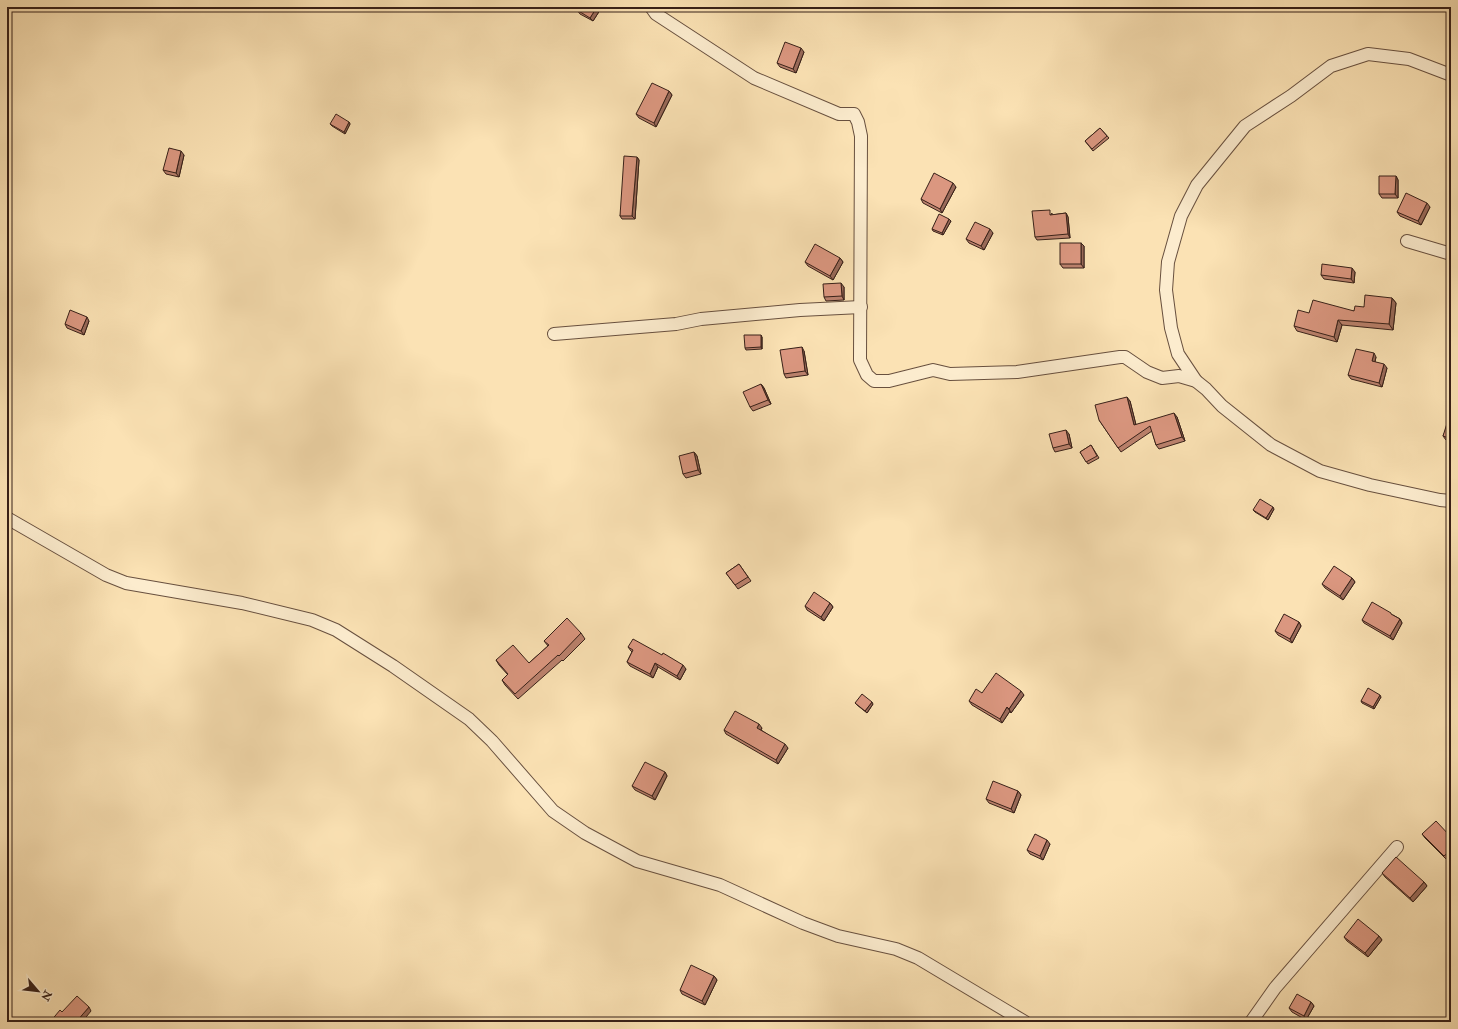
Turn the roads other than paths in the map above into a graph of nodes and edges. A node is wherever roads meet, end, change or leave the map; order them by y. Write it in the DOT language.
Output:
graph roads {
  1 [pos="651,7"];
  2 [pos="1451,75"];
  3 [pos="1407,242"];
  4 [pos="1451,254"];
  5 [pos="860,307"];
  6 [pos="554,334"];
  7 [pos="1196,381"];
  8 [pos="1451,501"];
  9 [pos="7,518"];
  10 [pos="1397,847"];
  11 [pos="1025,1022"];
  12 [pos="1251,1022"];
  1 -- 5 [label="street"];
  2 -- 7 [label="street"];
  3 -- 4 [label="street"];
  5 -- 6 [label="street"];
  5 -- 7 [label="street"];
  7 -- 8 [label="street"];
  9 -- 11 [label="street"];
  10 -- 12 [label="street"];
}
